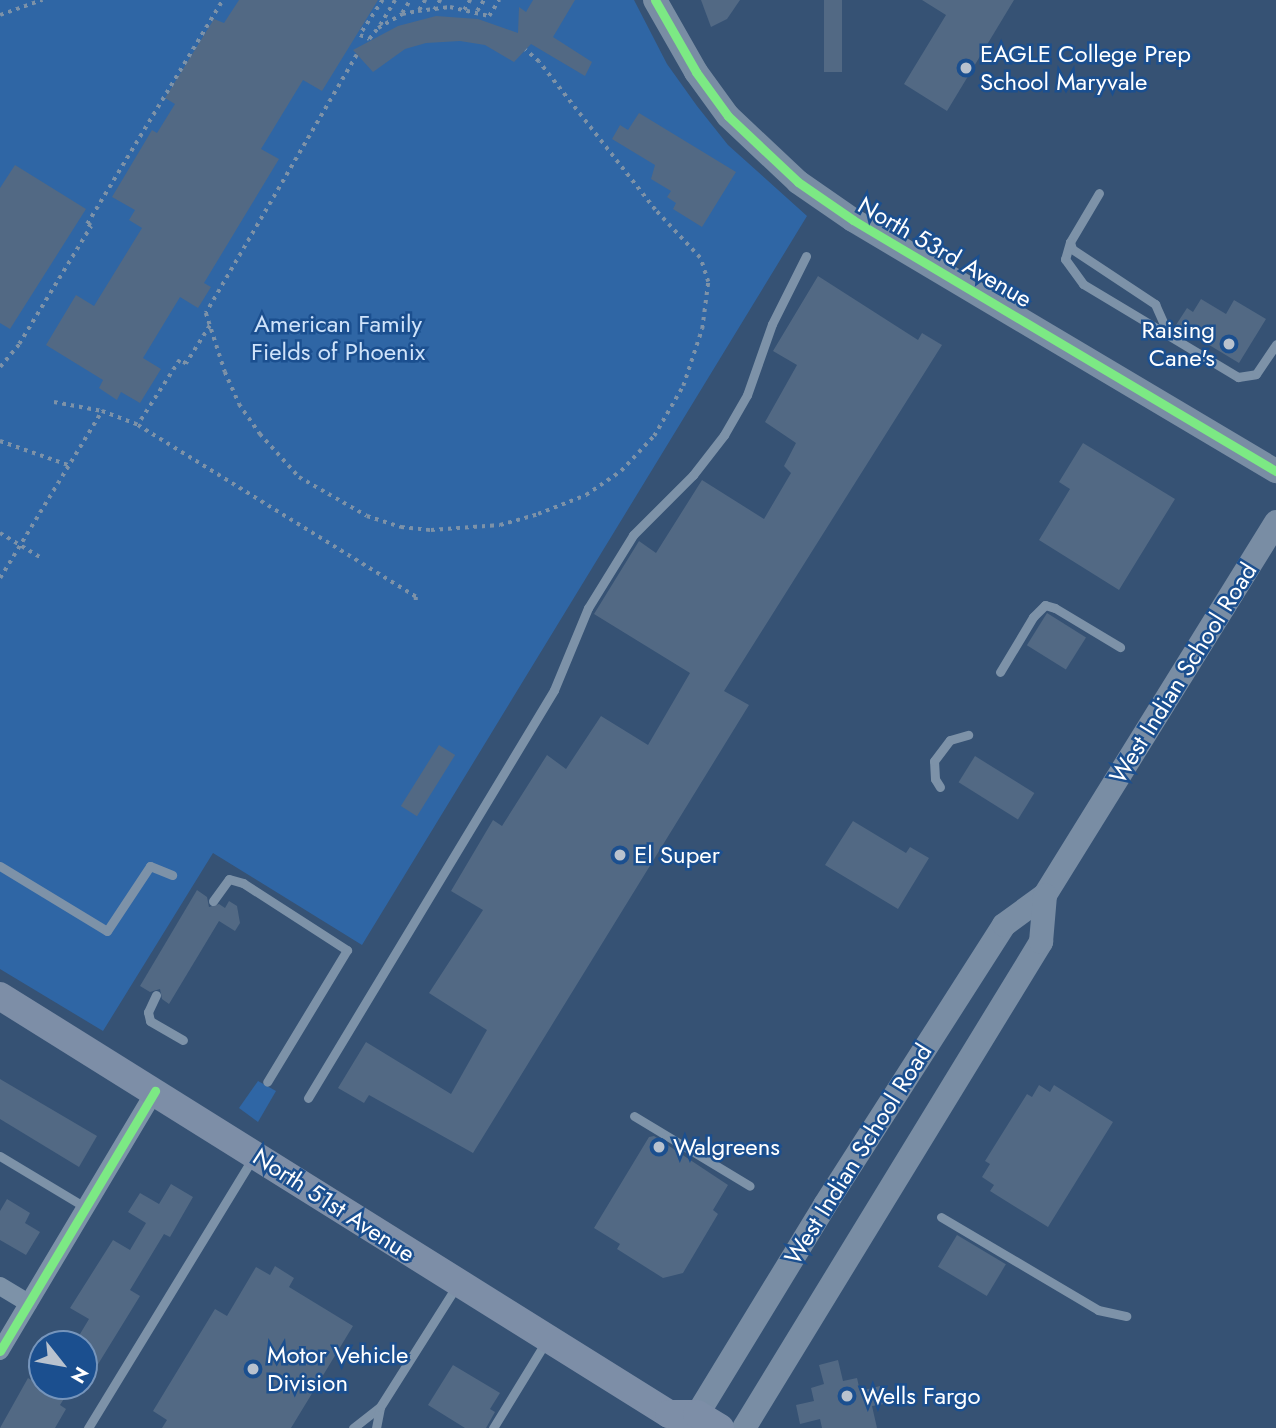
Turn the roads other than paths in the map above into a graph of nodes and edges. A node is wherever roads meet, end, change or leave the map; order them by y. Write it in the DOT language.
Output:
graph roads {
  1 [pos="655,0"];
  2 [pos="1099,193"];
  3 [pos="1070,242"];
  4 [pos="807,256"];
  5 [pos="1169,336"];
  6 [pos="1276,344"];
  7 [pos="1276,471"];
  8 [pos="1276,522"];
  9 [pos="1120,647"];
  10 [pos="1000,672"];
  11 [pos="968,735"];
  12 [pos="940,787"];
  13 [pos="0,866"];
  14 [pos="172,875"];
  15 [pos="1045,895"];
  16 [pos="213,901"];
  17 [pos="156,995"];
  18 [pos="0,996"];
  19 [pos="183,1040"];
  20 [pos="267,1082"];
  21 [pos="155,1091"];
  22 [pos="308,1098"];
  23 [pos="634,1116"];
  24 [pos="255,1154"];
  25 [pos="0,1156"];
  26 [pos="750,1186"];
  27 [pos="85,1207"];
  28 [pos="942,1217"];
  29 [pos="458,1283"];
  30 [pos="0,1286"];
  31 [pos="28,1303"];
  32 [pos="1125,1315"];
  33 [pos="547,1339"];
  34 [pos="0,1351"];
  35 [pos="380,1407"];
  36 [pos="690,1422"];
  37 [pos="88,1428"];
  38 [pos="353,1428"];
  39 [pos="376,1428"];
  40 [pos="493,1428"];
  41 [pos="744,1428"];
  1 -- 7 [label="main road, North 53rd Avenue"];
  2 -- 3 [label="lane"];
  3 -- 5 [label="lane"];
  3 -- 5 [label="lane"];
  4 -- 22 [label="lane"];
  5 -- 6 [label="lane"];
  8 -- 15 [label="main road, West Indian School Road"];
  9 -- 10 [label="lane"];
  11 -- 12 [label="lane"];
  13 -- 14 [label="lane"];
  15 -- 36 [label="main road, West Indian School Road"];
  15 -- 41 [label="main road, West Indian School Road"];
  16 -- 20 [label="lane"];
  17 -- 19 [label="lane"];
  18 -- 21 [label="main road, North 51st Avenue"];
  21 -- 24 [label="main road, North 51st Avenue"];
  21 -- 27 [label="street"];
  23 -- 26 [label="lane"];
  24 -- 29 [label="main road, North 51st Avenue"];
  24 -- 37 [label="lane"];
  25 -- 27 [label="lane"];
  27 -- 31 [label="street"];
  28 -- 32 [label="lane"];
  29 -- 33 [label="main road, North 51st Avenue"];
  29 -- 35 [label="lane"];
  30 -- 31 [label="street"];
  31 -- 34 [label="street"];
  33 -- 36 [label="main road, North 51st Avenue"];
  33 -- 40 [label="lane"];
  35 -- 38 [label="lane"];
  35 -- 39 [label="lane"];
}
